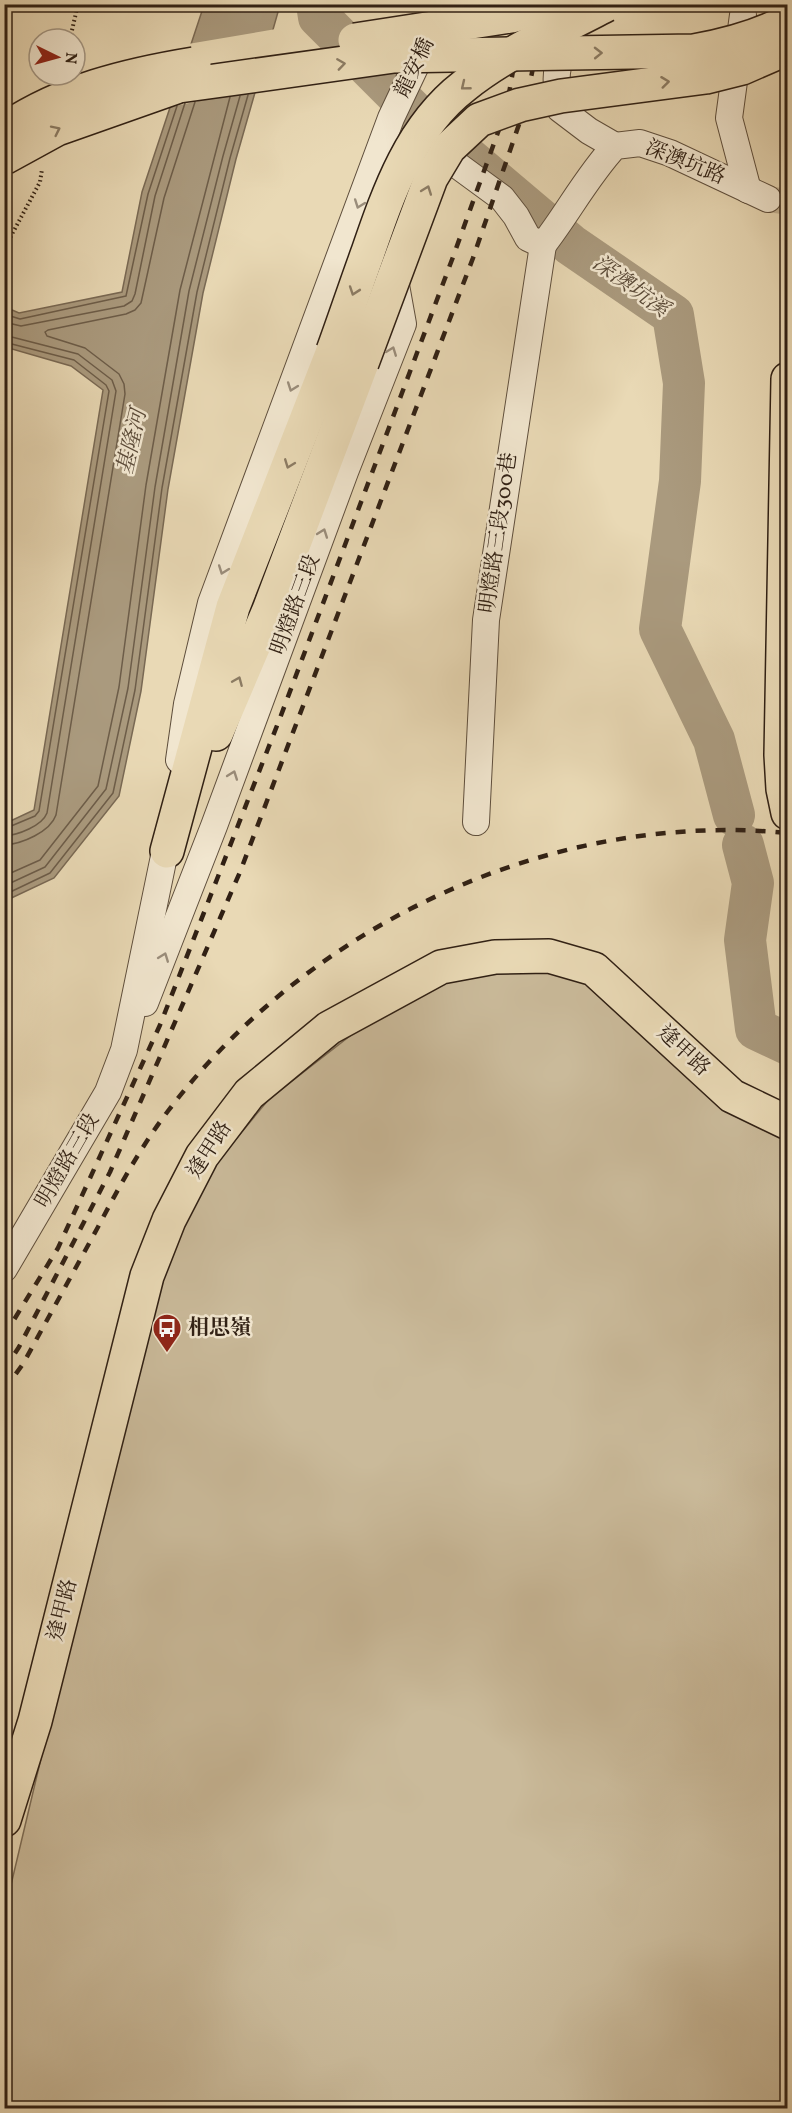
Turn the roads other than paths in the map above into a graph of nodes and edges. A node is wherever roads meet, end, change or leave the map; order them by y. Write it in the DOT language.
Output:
graph roads {
  1 [pos="554,4"];
  2 [pos="586,4"];
  3 [pos="607,5"];
  4 [pos="441,12"];
  5 [pos="743,15"];
  6 [pos="788,21"];
  7 [pos="788,48"];
  8 [pos="391,117"];
  9 [pos="4,130"];
  10 [pos="615,146"];
  11 [pos="379,149"];
  12 [pos="4,158"];
  13 [pos="543,245"];
  14 [pos="343,248"];
  15 [pos="391,260"];
  16 [pos="348,357"];
  17 [pos="788,379"];
  18 [pos="788,813"];
  19 [pos="476,822"];
  20 [pos="166,851"];
  21 [pos="124,1050"];
  22 [pos="788,1123"];
  23 [pos="4,1269"];
  24 [pos="4,1820"];
  1 -- 9 [label="main road, bridge"];
  2 -- 10 [label="street"];
  3 -- 16 [label="main road, one-way, bridge"];
  4 -- 8 [label="street, 龍安橋, bridge"];
  5 -- 10 [label="street, 深澳坑路"];
  12 -- 6 [label="main road, one-way, bridge"];
  16 -- 7 [label="main road, one-way, bridge"];
  8 -- 11 [label="street, 明燈路三段"];
  8 -- 13 [label="street"];
  10 -- 13 [label="street, 深澳坑路"];
  11 -- 14 [label="street, 明燈路三段, one-way"];
  11 -- 15 [label="street, 明燈路三段"];
  13 -- 19 [label="street, 明燈路三段300巷"];
  14 -- 15 [label="street"];
  14 -- 20 [label="street, 明燈路三段, one-way"];
  21 -- 15 [label="street, 明燈路三段, one-way"];
  16 -- 20 [label="main road"];
  17 -- 18 [label="main road"];
  20 -- 21 [label="street, 明燈路三段"];
  21 -- 23 [label="street, 明燈路三段"];
  22 -- 24 [label="main road, 逢甲路"];
}
